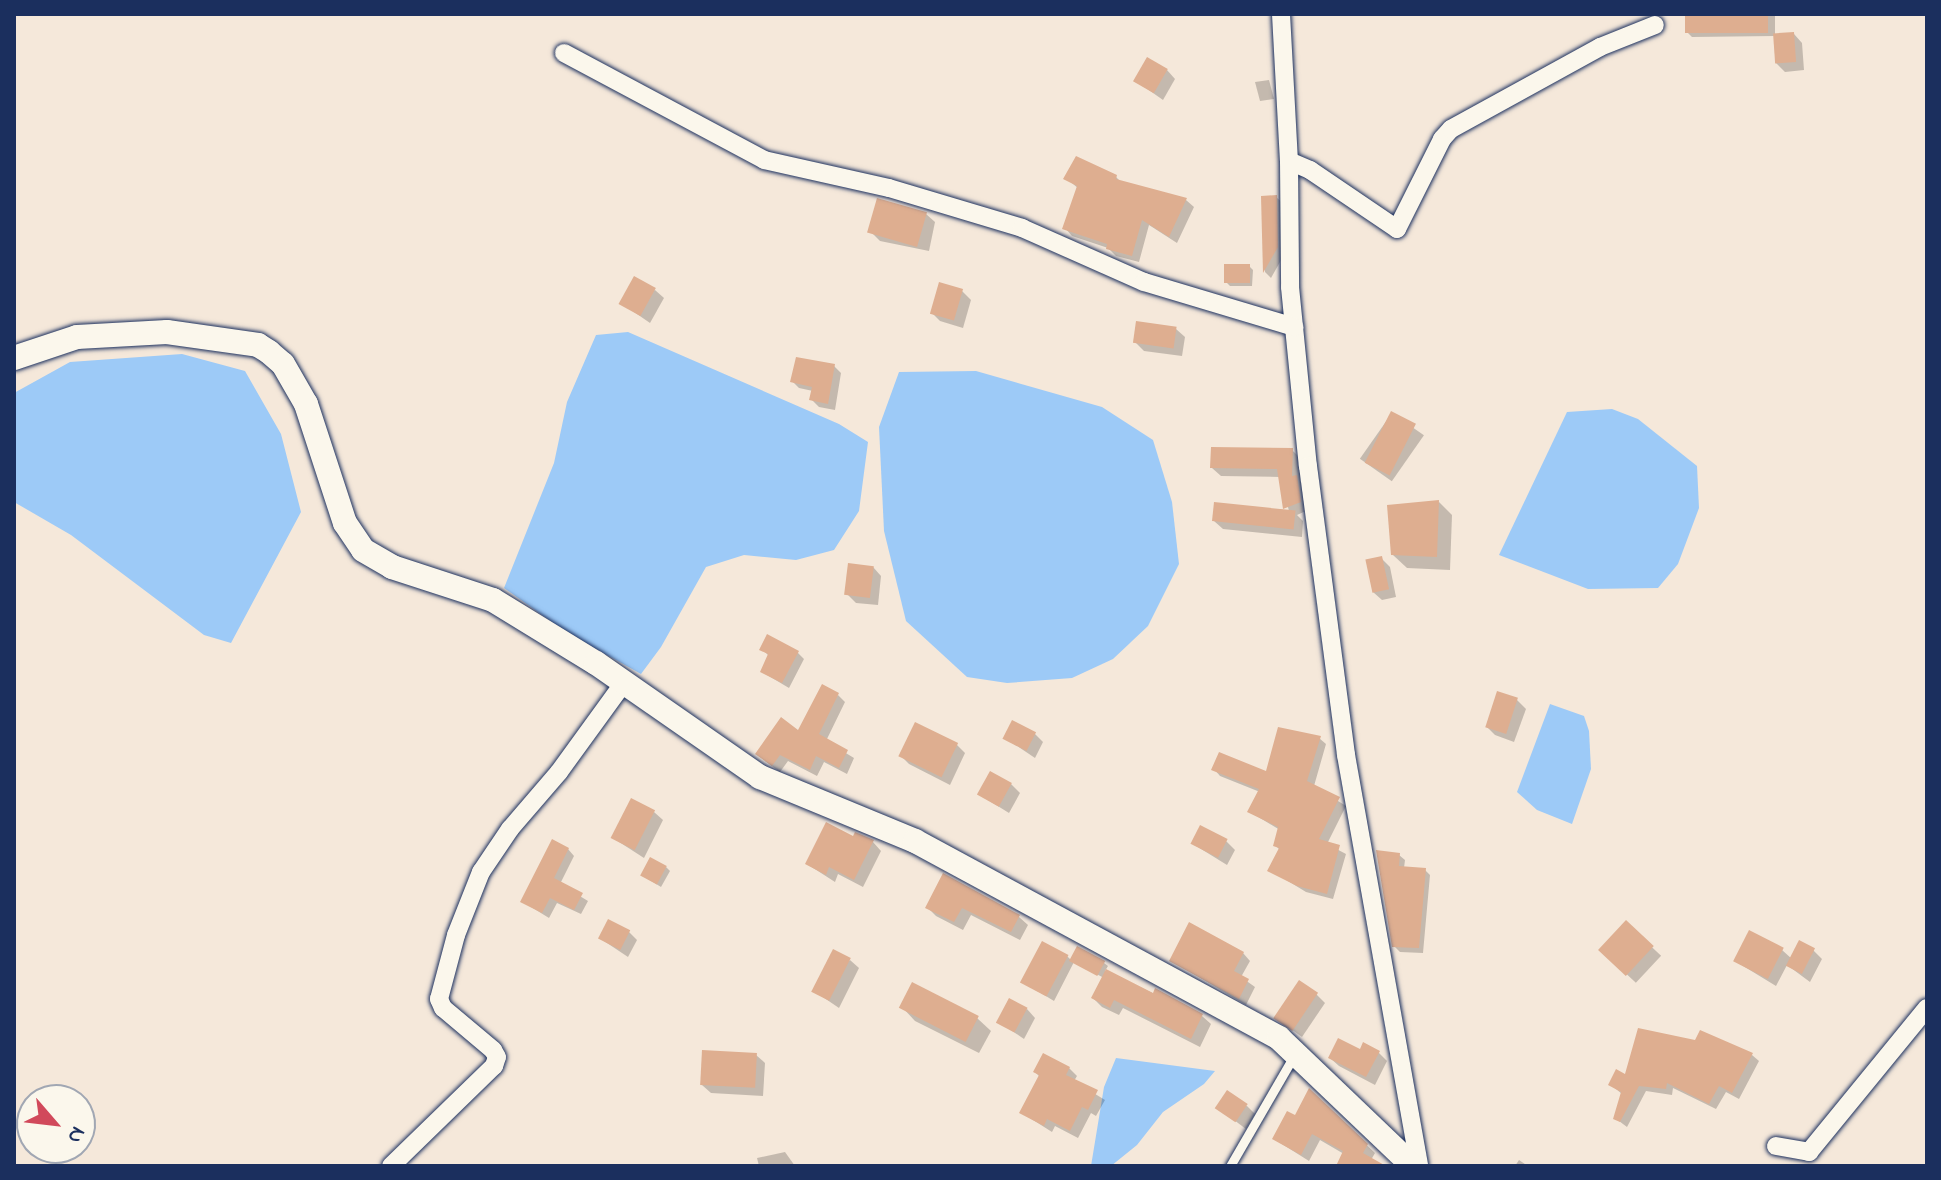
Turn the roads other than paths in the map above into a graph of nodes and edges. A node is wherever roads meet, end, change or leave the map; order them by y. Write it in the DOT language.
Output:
graph roads {
  1 [pos="1281,14"];
  2 [pos="1655,25"];
  3 [pos="564,53"];
  4 [pos="1289,161"];
  5 [pos="1294,327"];
  6 [pos="14,358"];
  7 [pos="623,684"];
  8 [pos="1927,1008"];
  9 [pos="1297,1051"];
  10 [pos="1776,1146"];
  11 [pos="391,1166"];
  12 [pos="1230,1166"];
  13 [pos="1416,1166"];
  1 -- 4 [label="street"];
  2 -- 4 [label="street"];
  3 -- 5 [label="street"];
  4 -- 5 [label="street"];
  5 -- 13 [label="street"];
  6 -- 7 [label="street"];
  7 -- 9 [label="street"];
  7 -- 11 [label="street"];
  8 -- 10 [label="street"];
  9 -- 12 [label="lane"];
  9 -- 13 [label="street"];
}
